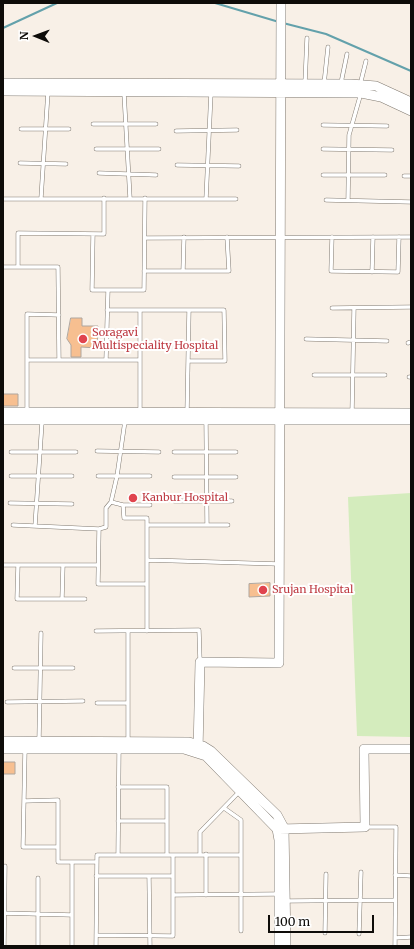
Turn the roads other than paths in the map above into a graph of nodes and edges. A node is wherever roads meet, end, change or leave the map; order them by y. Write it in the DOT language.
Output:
graph roads {
  1 [pos="281,3"];
  2 [pos="307,38"];
  3 [pos="328,47"];
  4 [pos="346,54"];
  5 [pos="366,61"];
  6 [pos="3,83"];
  7 [pos="305,84"];
  8 [pos="324,84"];
  9 [pos="341,84"];
  10 [pos="281,88"];
  11 [pos="361,89"];
  12 [pos="3,91"];
  13 [pos="48,92"];
  14 [pos="124,92"];
  15 [pos="211,92"];
  16 [pos="411,102"];
  17 [pos="411,111"];
  18 [pos="93,124"];
  19 [pos="126,124"];
  20 [pos="156,124"];
  21 [pos="323,125"];
  22 [pos="352,125"];
  23 [pos="387,126"];
  24 [pos="21,129"];
  25 [pos="46,129"];
  26 [pos="69,129"];
  27 [pos="237,130"];
  28 [pos="176,131"];
  29 [pos="209,131"];
  30 [pos="96,149"];
  31 [pos="127,149"];
  32 [pos="159,149"];
  33 [pos="323,149"];
  34 [pos="349,150"];
  35 [pos="392,150"];
  36 [pos="20,163"];
  37 [pos="44,164"];
  38 [pos="66,164"];
  39 [pos="177,165"];
  40 [pos="207,165"];
  41 [pos="239,166"];
  42 [pos="99,173"];
  43 [pos="128,174"];
  44 [pos="156,175"];
  45 [pos="323,175"];
  46 [pos="348,175"];
  47 [pos="385,175"];
  48 [pos="404,176"];
  49 [pos="411,176"];
  50 [pos="41,198"];
  51 [pos="104,198"];
  52 [pos="130,198"];
  53 [pos="145,198"];
  54 [pos="3,199"];
  55 [pos="206,199"];
  56 [pos="236,199"];
  57 [pos="326,200"];
  58 [pos="348,200"];
  59 [pos="411,202"];
  60 [pos="93,234"];
  61 [pos="227,237"];
  62 [pos="281,237"];
  63 [pos="332,237"];
  64 [pos="373,237"];
  65 [pos="399,237"];
  66 [pos="411,237"];
  67 [pos="144,238"];
  68 [pos="184,238"];
  69 [pos="3,267"];
  70 [pos="18,267"];
  71 [pos="144,271"];
  72 [pos="184,271"];
  73 [pos="372,272"];
  74 [pos="108,290"];
  75 [pos="411,307"];
  76 [pos="332,308"];
  77 [pos="354,308"];
  78 [pos="107,310"];
  79 [pos="140,310"];
  80 [pos="189,310"];
  81 [pos="59,314"];
  82 [pos="306,340"];
  83 [pos="353,340"];
  84 [pos="387,341"];
  85 [pos="27,360"];
  86 [pos="59,360"];
  87 [pos="106,360"];
  88 [pos="140,360"];
  89 [pos="188,361"];
  90 [pos="314,375"];
  91 [pos="353,375"];
  92 [pos="385,375"];
  93 [pos="3,412"];
  94 [pos="27,412"];
  95 [pos="140,413"];
  96 [pos="187,413"];
  97 [pos="352,413"];
  98 [pos="411,413"];
  99 [pos="125,417"];
  100 [pos="280,417"];
  101 [pos="3,420"];
  102 [pos="42,420"];
  103 [pos="411,420"];
  104 [pos="206,421"];
  105 [pos="97,451"];
  106 [pos="121,451"];
  107 [pos="12,452"];
  108 [pos="40,452"];
  109 [pos="76,452"];
  110 [pos="159,452"];
  111 [pos="174,452"];
  112 [pos="206,452"];
  113 [pos="236,452"];
  114 [pos="11,476"];
  115 [pos="38,476"];
  116 [pos="72,476"];
  117 [pos="98,476"];
  118 [pos="117,476"];
  119 [pos="150,476"];
  120 [pos="174,477"];
  121 [pos="206,477"];
  122 [pos="236,477"];
  123 [pos="174,501"];
  124 [pos="206,501"];
  125 [pos="232,501"];
  126 [pos="111,502"];
  127 [pos="10,503"];
  128 [pos="37,503"];
  129 [pos="72,504"];
  130 [pos="123,505"];
  131 [pos="150,506"];
  132 [pos="13,525"];
  133 [pos="147,525"];
  134 [pos="207,525"];
  135 [pos="228,525"];
  136 [pos="35,526"];
  137 [pos="99,529"];
  138 [pos="147,560"];
  139 [pos="280,564"];
  140 [pos="3,565"];
  141 [pos="18,565"];
  142 [pos="63,565"];
  143 [pos="98,565"];
  144 [pos="147,584"];
  145 [pos="62,599"];
  146 [pos="85,599"];
  147 [pos="96,631"];
  148 [pos="128,631"];
  149 [pos="147,631"];
  150 [pos="41,633"];
  151 [pos="200,662"];
  152 [pos="14,668"];
  153 [pos="40,668"];
  154 [pos="73,668"];
  155 [pos="83,701"];
  156 [pos="7,702"];
  157 [pos="40,702"];
  158 [pos="97,703"];
  159 [pos="128,703"];
  160 [pos="3,741"];
  161 [pos="39,741"];
  162 [pos="128,741"];
  163 [pos="198,748"];
  164 [pos="3,749"];
  165 [pos="25,749"];
  166 [pos="118,749"];
  167 [pos="411,749"];
  168 [pos="118,788"];
  169 [pos="240,791"];
  170 [pos="24,800"];
  171 [pos="224,808"];
  172 [pos="118,821"];
  173 [pos="166,821"];
  174 [pos="365,827"];
  175 [pos="281,828"];
  176 [pos="58,847"];
  177 [pos="200,854"];
  178 [pos="206,854"];
  179 [pos="118,855"];
  180 [pos="166,855"];
  181 [pos="173,855"];
  182 [pos="240,855"];
  183 [pos="72,862"];
  184 [pos="97,862"];
  185 [pos="5,866"];
  186 [pos="361,872"];
  187 [pos="326,874"];
  188 [pos="396,875"];
  189 [pos="96,876"];
  190 [pos="149,876"];
  191 [pos="173,876"];
  192 [pos="411,876"];
  193 [pos="38,878"];
  194 [pos="241,894"];
  195 [pos="173,895"];
  196 [pos="206,895"];
  197 [pos="283,898"];
  198 [pos="360,900"];
  199 [pos="395,900"];
  200 [pos="325,901"];
  201 [pos="4,913"];
  202 [pos="38,914"];
  203 [pos="72,915"];
  204 [pos="241,931"];
  205 [pos="325,933"];
  206 [pos="360,934"];
  207 [pos="96,935"];
  208 [pos="150,936"];
  209 [pos="411,937"];
  210 [pos="395,938"];
  211 [pos="4,946"];
  212 [pos="38,946"];
  213 [pos="72,946"];
  214 [pos="96,946"];
  215 [pos="150,946"];
  216 [pos="279,946"];
  217 [pos="286,946"];
  218 [pos="395,946"];
  1 -- 10 [label="street"];
  2 -- 7 [label="lane"];
  3 -- 8 [label="lane"];
  4 -- 9 [label="lane"];
  5 -- 11 [label="lane"];
  6 -- 10 [label="street"];
  7 -- 8 [label="street"];
  7 -- 10 [label="street"];
  8 -- 9 [label="street"];
  9 -- 11 [label="street"];
  10 -- 11 [label="street"];
  10 -- 15 [label="street"];
  10 -- 62 [label="street"];
  11 -- 16 [label="street"];
  11 -- 17 [label="street"];
  11 -- 22 [label="lane"];
  12 -- 13 [label="street"];
  13 -- 14 [label="street"];
  13 -- 25 [label="lane"];
  14 -- 15 [label="street"];
  14 -- 19 [label="lane"];
  15 -- 29 [label="lane"];
  18 -- 19 [label="lane"];
  19 -- 20 [label="lane"];
  19 -- 31 [label="lane"];
  21 -- 22 [label="lane"];
  22 -- 23 [label="lane"];
  22 -- 34 [label="lane"];
  24 -- 25 [label="lane"];
  25 -- 26 [label="lane"];
  25 -- 37 [label="lane"];
  27 -- 29 [label="lane"];
  28 -- 29 [label="lane"];
  29 -- 40 [label="lane"];
  30 -- 31 [label="lane"];
  31 -- 32 [label="lane"];
  31 -- 43 [label="lane"];
  33 -- 34 [label="lane"];
  34 -- 35 [label="lane"];
  34 -- 46 [label="lane"];
  36 -- 37 [label="lane"];
  37 -- 38 [label="lane"];
  37 -- 50 [label="lane"];
  39 -- 40 [label="lane"];
  40 -- 41 [label="lane"];
  40 -- 55 [label="lane"];
  42 -- 43 [label="lane"];
  43 -- 44 [label="lane"];
  43 -- 52 [label="lane"];
  45 -- 46 [label="lane"];
  46 -- 47 [label="lane"];
  46 -- 58 [label="lane"];
  48 -- 49 [label="lane"];
  50 -- 51 [label="lane"];
  50 -- 54 [label="lane"];
  51 -- 52 [label="lane"];
  51 -- 60 [label="lane"];
  52 -- 53 [label="lane"];
  53 -- 55 [label="lane"];
  53 -- 67 [label="lane"];
  55 -- 56 [label="lane"];
  57 -- 58 [label="lane"];
  58 -- 59 [label="lane"];
  60 -- 70 [label="lane"];
  60 -- 74 [label="lane"];
  61 -- 62 [label="lane"];
  61 -- 68 [label="lane"];
  61 -- 72 [label="lane"];
  62 -- 63 [label="lane"];
  62 -- 100 [label="street"];
  63 -- 64 [label="lane"];
  63 -- 73 [label="lane"];
  64 -- 65 [label="lane"];
  64 -- 73 [label="lane"];
  65 -- 66 [label="lane"];
  65 -- 73 [label="lane"];
  67 -- 68 [label="lane"];
  67 -- 71 [label="lane"];
  68 -- 72 [label="lane"];
  69 -- 70 [label="lane"];
  70 -- 81 [label="lane"];
  71 -- 72 [label="lane"];
  71 -- 74 [label="lane"];
  74 -- 78 [label="lane"];
  75 -- 77 [label="lane"];
  76 -- 77 [label="lane"];
  77 -- 83 [label="lane"];
  78 -- 79 [label="lane"];
  78 -- 87 [label="lane"];
  79 -- 80 [label="lane"];
  79 -- 88 [label="lane"];
  80 -- 89 [label="lane"];
  80 -- 89 [label="lane"];
  81 -- 85 [label="lane"];
  81 -- 86 [label="lane"];
  82 -- 83 [label="lane"];
  83 -- 84 [label="lane"];
  83 -- 91 [label="lane"];
  85 -- 86 [label="lane"];
  85 -- 94 [label="lane"];
  86 -- 87 [label="lane"];
  87 -- 88 [label="lane"];
  88 -- 95 [label="lane"];
  89 -- 96 [label="lane"];
  90 -- 91 [label="lane"];
  91 -- 92 [label="lane"];
  91 -- 97 [label="lane"];
  93 -- 94 [label="street"];
  94 -- 99 [label="street"];
  95 -- 96 [label="street"];
  95 -- 99 [label="street"];
  96 -- 100 [label="street"];
  97 -- 98 [label="street"];
  97 -- 100 [label="street"];
  99 -- 102 [label="street"];
  99 -- 104 [label="street"];
  99 -- 106 [label="lane"];
  100 -- 103 [label="street"];
  100 -- 104 [label="street"];
  100 -- 139 [label="street"];
  101 -- 102 [label="street"];
  102 -- 108 [label="lane"];
  104 -- 112 [label="lane"];
  105 -- 106 [label="lane"];
  106 -- 110 [label="lane"];
  106 -- 118 [label="lane"];
  107 -- 108 [label="lane"];
  108 -- 109 [label="lane"];
  108 -- 115 [label="lane"];
  111 -- 112 [label="lane"];
  112 -- 113 [label="lane"];
  112 -- 121 [label="lane"];
  114 -- 115 [label="lane"];
  115 -- 116 [label="lane"];
  115 -- 128 [label="lane"];
  117 -- 118 [label="lane"];
  118 -- 119 [label="lane"];
  118 -- 126 [label="lane"];
  120 -- 121 [label="lane"];
  121 -- 122 [label="lane"];
  121 -- 124 [label="lane"];
  123 -- 124 [label="lane"];
  124 -- 125 [label="lane"];
  124 -- 134 [label="lane"];
  126 -- 130 [label="lane"];
  126 -- 137 [label="lane"];
  127 -- 128 [label="lane"];
  128 -- 129 [label="lane"];
  128 -- 136 [label="lane"];
  130 -- 131 [label="lane"];
  130 -- 133 [label="lane"];
  132 -- 136 [label="lane"];
  133 -- 134 [label="lane"];
  133 -- 138 [label="lane"];
  134 -- 135 [label="lane"];
  136 -- 137 [label="lane"];
  137 -- 143 [label="lane"];
  138 -- 139 [label="lane"];
  138 -- 144 [label="lane"];
  139 -- 151 [label="street"];
  140 -- 141 [label="lane"];
  141 -- 142 [label="lane"];
  141 -- 145 [label="lane"];
  142 -- 143 [label="lane"];
  142 -- 145 [label="lane"];
  143 -- 144 [label="lane"];
  144 -- 149 [label="lane"];
  145 -- 146 [label="lane"];
  147 -- 148 [label="lane"];
  148 -- 149 [label="lane"];
  148 -- 159 [label="lane"];
  149 -- 151 [label="lane"];
  150 -- 153 [label="lane"];
  151 -- 163 [label="street"];
  152 -- 153 [label="lane"];
  153 -- 154 [label="lane"];
  153 -- 157 [label="lane"];
  155 -- 157 [label="lane"];
  156 -- 157 [label="lane"];
  157 -- 161 [label="lane"];
  158 -- 159 [label="lane"];
  159 -- 162 [label="lane"];
  160 -- 161 [label="street"];
  161 -- 162 [label="street"];
  162 -- 163 [label="street"];
  163 -- 166 [label="street"];
  163 -- 169 [label="street"];
  163 -- 175 [label="street"];
  164 -- 165 [label="street"];
  165 -- 166 [label="street"];
  165 -- 170 [label="lane"];
  166 -- 168 [label="lane"];
  167 -- 174 [label="street"];
  168 -- 172 [label="lane"];
  168 -- 173 [label="lane"];
  169 -- 171 [label="lane"];
  169 -- 175 [label="street"];
  170 -- 176 [label="lane"];
  170 -- 176 [label="lane"];
  171 -- 177 [label="lane"];
  171 -- 182 [label="lane"];
  172 -- 173 [label="lane"];
  172 -- 179 [label="lane"];
  173 -- 180 [label="lane"];
  174 -- 175 [label="street"];
  174 -- 188 [label="lane"];
  175 -- 197 [label="street"];
  176 -- 183 [label="lane"];
  177 -- 178 [label="lane"];
  177 -- 181 [label="lane"];
  178 -- 182 [label="lane"];
  178 -- 196 [label="lane"];
  179 -- 180 [label="lane"];
  179 -- 184 [label="lane"];
  180 -- 181 [label="lane"];
  181 -- 191 [label="lane"];
  182 -- 194 [label="lane"];
  183 -- 184 [label="lane"];
  183 -- 203 [label="lane"];
  184 -- 189 [label="lane"];
  185 -- 201 [label="lane"];
  186 -- 198 [label="lane"];
  187 -- 200 [label="lane"];
  188 -- 192 [label="lane"];
  188 -- 199 [label="lane"];
  189 -- 190 [label="lane"];
  189 -- 207 [label="lane"];
  190 -- 191 [label="lane"];
  190 -- 208 [label="lane"];
  191 -- 195 [label="lane"];
  193 -- 202 [label="lane"];
  194 -- 196 [label="lane"];
  194 -- 197 [label="lane"];
  194 -- 204 [label="lane"];
  195 -- 196 [label="lane"];
  195 -- 208 [label="lane"];
  197 -- 200 [label="lane"];
  197 -- 216 [label="street"];
  197 -- 217 [label="street"];
  198 -- 199 [label="lane"];
  198 -- 200 [label="lane"];
  198 -- 206 [label="lane"];
  199 -- 210 [label="lane"];
  200 -- 205 [label="lane"];
  201 -- 202 [label="lane"];
  201 -- 211 [label="lane"];
  202 -- 203 [label="lane"];
  202 -- 212 [label="lane"];
  203 -- 213 [label="lane"];
  207 -- 208 [label="lane"];
  207 -- 214 [label="lane"];
  208 -- 215 [label="lane"];
  209 -- 210 [label="lane"];
  210 -- 218 [label="lane"];
}
